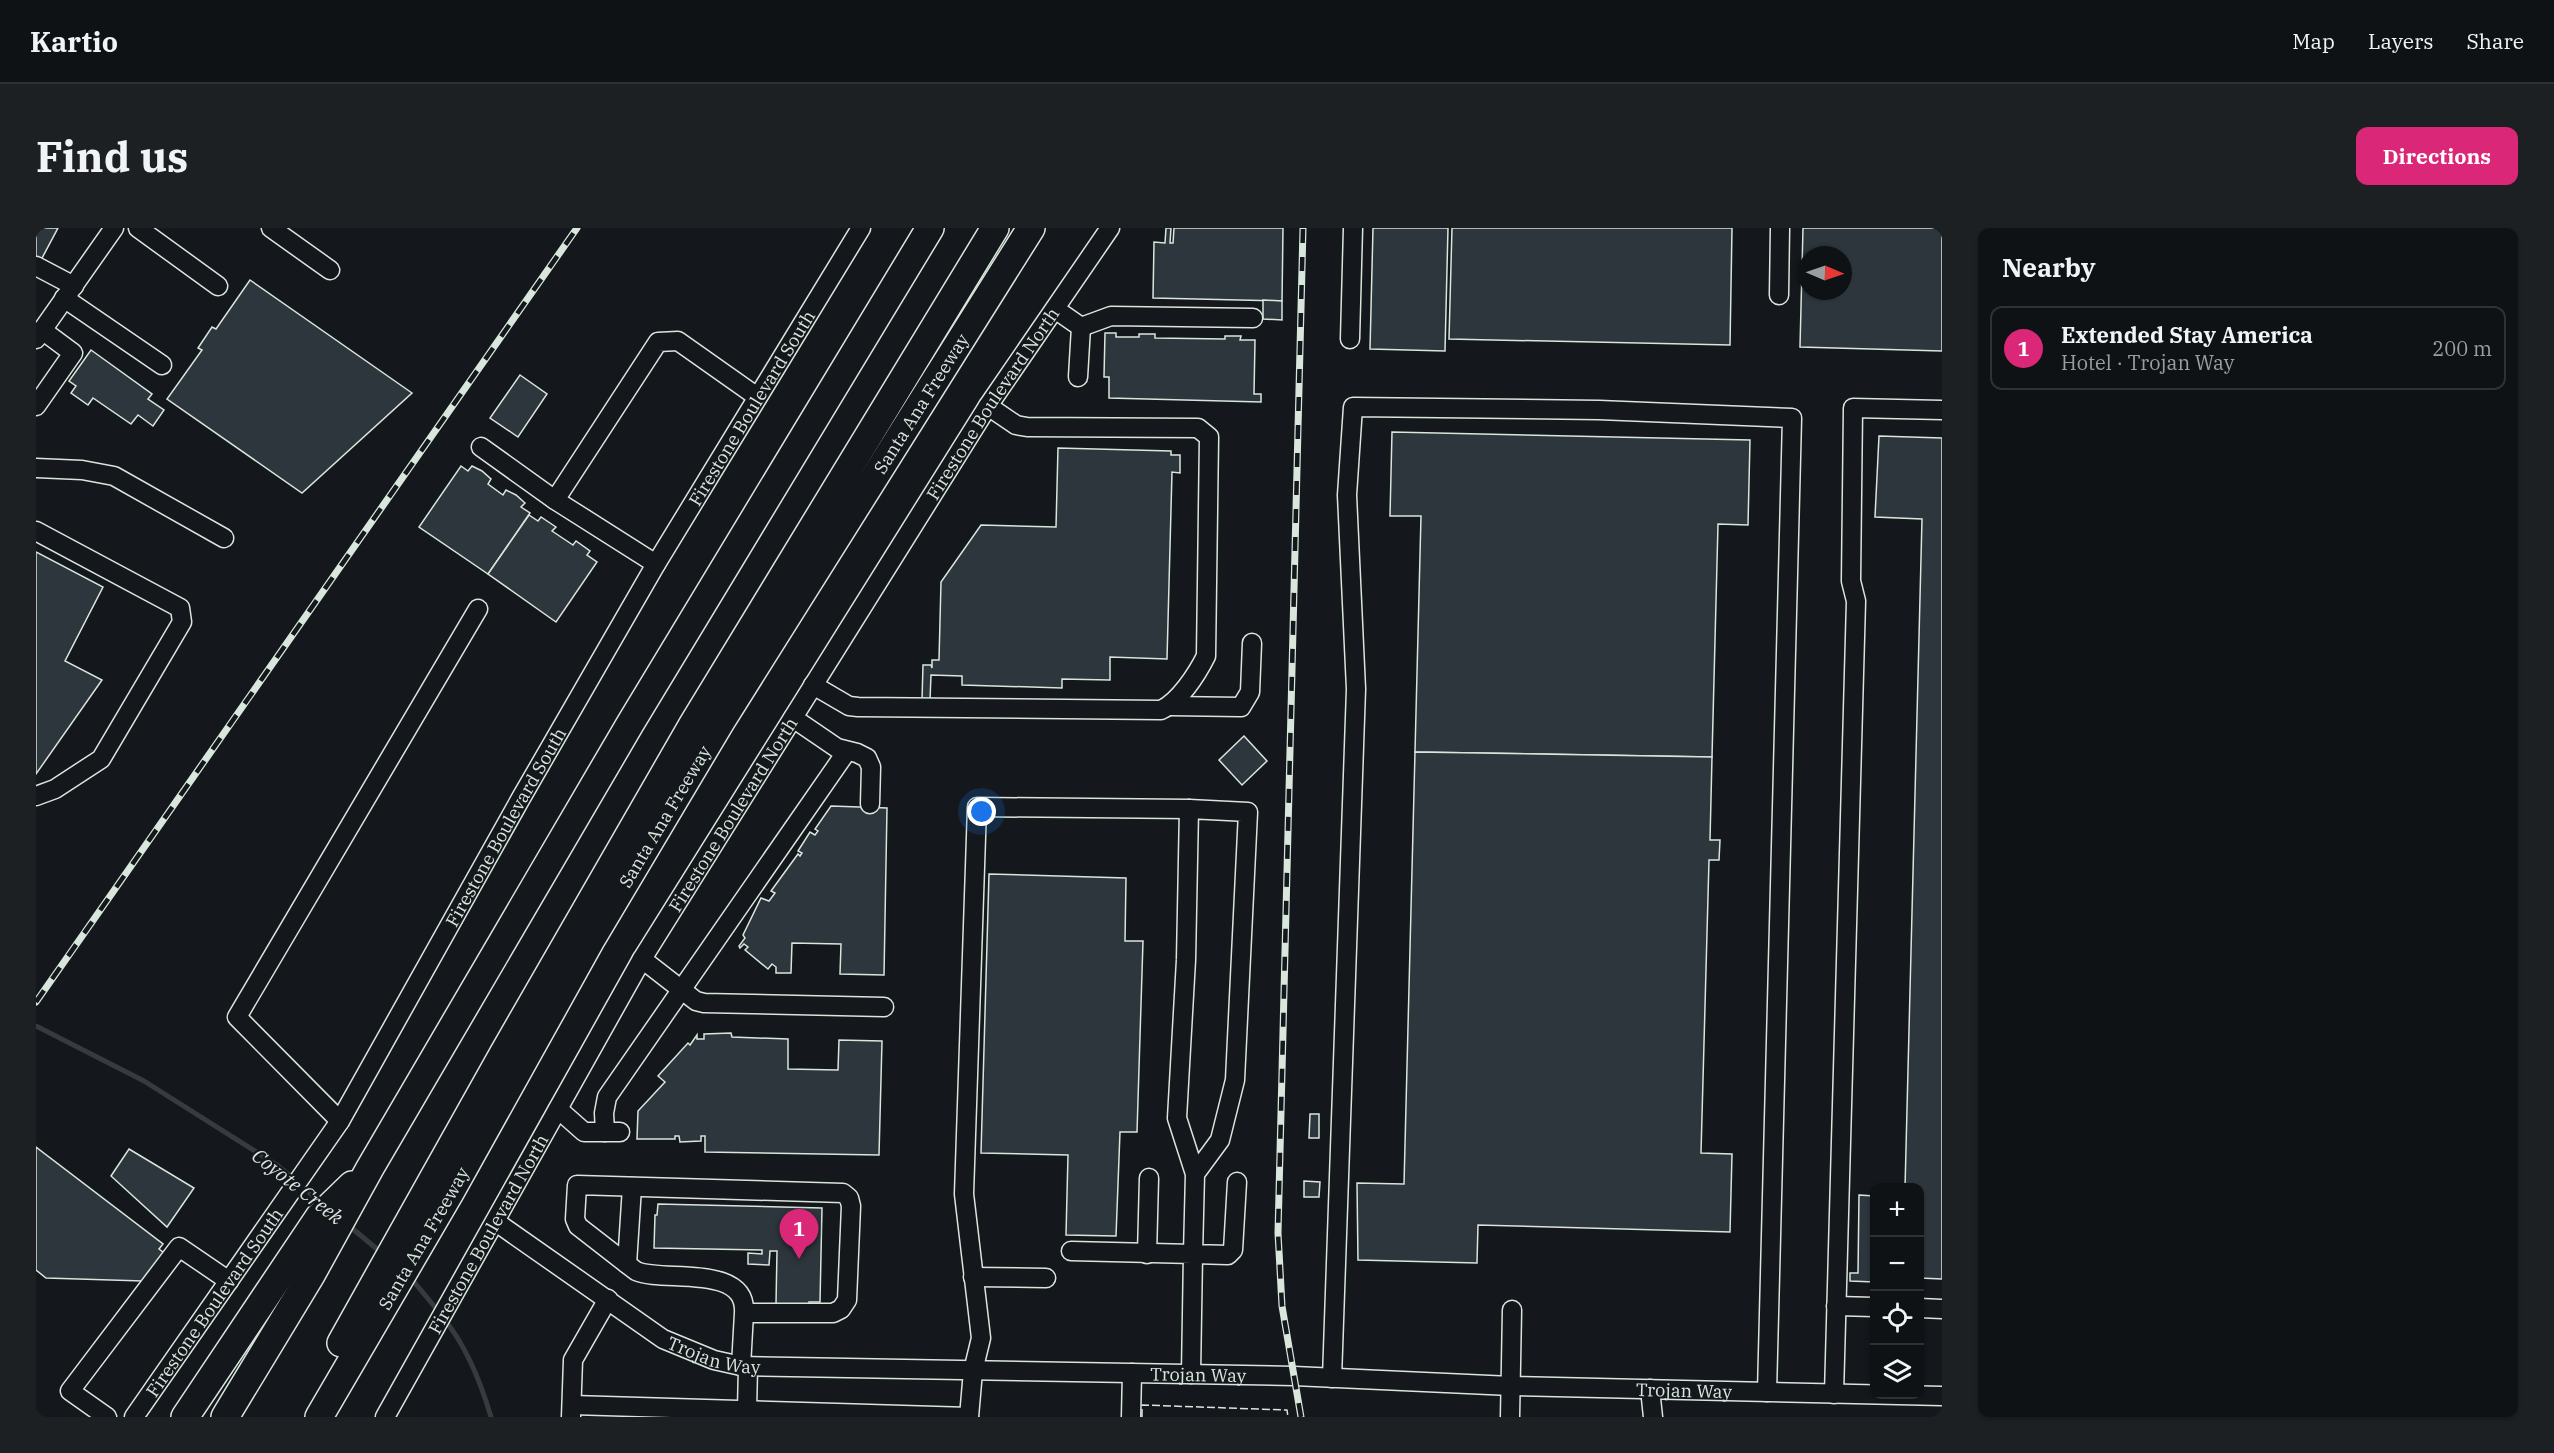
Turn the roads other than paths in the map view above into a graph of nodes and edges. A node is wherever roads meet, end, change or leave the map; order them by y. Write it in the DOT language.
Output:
graph roads {
  1 [pos="114,228"];
  2 [pos="138,228"];
  3 [pos="271,228"];
  4 [pos="861,228"];
  5 [pos="930,228"];
  6 [pos="995,228"];
  7 [pos="1030,228"];
  8 [pos="1110,228"];
  9 [pos="1353,228"];
  10 [pos="1780,228"];
  11 [pos="36,266"];
  12 [pos="330,270"];
  13 [pos="218,286"];
  14 [pos="69,292"];
  15 [pos="1779,296"];
  16 [pos="1055,309"];
  17 [pos="1253,318"];
  18 [pos="1081,327"];
  19 [pos="39,334"];
  20 [pos="1350,339"];
  21 [pos="162,364"];
  22 [pos="1078,377"];
  23 [pos="756,396"];
  24 [pos="36,406"];
  25 [pos="988,406"];
  26 [pos="1942,410"];
  27 [pos="481,447"];
  28 [pos="36,468"];
  29 [pos="555,500"];
  30 [pos="36,531"];
  31 [pos="224,538"];
  32 [pos="656,564"];
  33 [pos="478,609"];
  34 [pos="1252,643"];
  35 [pos="813,685"];
  36 [pos="1170,706"];
  37 [pos="792,718"];
  38 [pos="847,751"];
  39 [pos="36,796"];
  40 [pos="870,804"];
  41 [pos="1189,809"];
  42 [pos="642,959"];
  43 [pos="681,990"];
  44 [pos="884,1007"];
  45 [pos="558,1109"];
  46 [pos="340,1121"];
  47 [pos="1195,1174"];
  48 [pos="1149,1178"];
  49 [pos="1237,1182"];
  50 [pos="442,1184"];
  51 [pos="632,1186"];
  52 [pos="496,1222"];
  53 [pos="1071,1251"];
  54 [pos="1147,1254"];
  55 [pos="1193,1254"];
  56 [pos="627,1264"];
  57 [pos="303,1265"];
  58 [pos="973,1277"];
  59 [pos="1046,1278"];
  60 [pos="229,1281"];
  61 [pos="608,1299"];
  62 [pos="1836,1306"];
  63 [pos="1870,1307"];
  64 [pos="1924,1308"];
  65 [pos="1942,1309"];
  66 [pos="1512,1310"];
  67 [pos="369,1313"];
  68 [pos="744,1313"];
  69 [pos="745,1366"];
  70 [pos="973,1371"];
  71 [pos="1132,1373"];
  72 [pos="1191,1374"];
  73 [pos="1332,1378"];
  74 [pos="1510,1386"];
  75 [pos="1650,1389"];
  76 [pos="1767,1392"];
  77 [pos="1834,1394"];
  78 [pos="1942,1396"];
  79 [pos="747,1410"];
  80 [pos="572,1411"];
  81 [pos="107,1417"];
  82 [pos="134,1417"];
  83 [pos="184,1417"];
  84 [pos="225,1417"];
  85 [pos="298,1417"];
  86 [pos="319,1417"];
  87 [pos="386,1417"];
  88 [pos="969,1417"];
  89 [pos="1131,1417"];
  90 [pos="1510,1417"];
  91 [pos="1653,1417"];
  1 -- 14 [label="street"];
  2 -- 13 [label="street"];
  3 -- 12 [label="street"];
  4 -- 23 [label="street, Firestone Boulevard South"];
  5 -- 57 [label="highway"];
  6 -- 50 [label="highway"];
  7 -- 50 [label="highway, Santa Ana Freeway"];
  8 -- 16 [label="street, Firestone Boulevard North"];
  9 -- 20 [label="street"];
  10 -- 15 [label="street"];
  11 -- 14 [label="street"];
  14 -- 19 [label="street"];
  14 -- 21 [label="street"];
  16 -- 18 [label="street"];
  16 -- 25 [label="street, Firestone Boulevard North"];
  17 -- 18 [label="street"];
  18 -- 22 [label="street"];
  19 -- 24 [label="street"];
  23 -- 29 [label="street"];
  23 -- 32 [label="street, Firestone Boulevard South"];
  25 -- 35 [label="street, Firestone Boulevard North"];
  25 -- 36 [label="street"];
  26 -- 62 [label="street"];
  27 -- 29 [label="street"];
  28 -- 31 [label="street"];
  29 -- 32 [label="street"];
  30 -- 39 [label="street"];
  32 -- 46 [label="street, Firestone Boulevard South"];
  33 -- 46 [label="street"];
  34 -- 36 [label="street"];
  35 -- 36 [label="street"];
  35 -- 37 [label="street, Firestone Boulevard North"];
  37 -- 38 [label="street"];
  37 -- 42 [label="street, Firestone Boulevard North"];
  38 -- 40 [label="street"];
  38 -- 43 [label="street"];
  41 -- 47 [label="street"];
  41 -- 47 [label="street"];
  41 -- 58 [label="street"];
  42 -- 43 [label="street"];
  42 -- 45 [label="street, Firestone Boulevard North"];
  43 -- 44 [label="street"];
  43 -- 45 [label="street"];
  45 -- 52 [label="street, Firestone Boulevard North"];
  46 -- 60 [label="street, Firestone Boulevard South"];
  47 -- 55 [label="street"];
  48 -- 54 [label="street"];
  49 -- 55 [label="street"];
  50 -- 67 [label="highway, Santa Ana Freeway"];
  51 -- 56 [label="street"];
  51 -- 56 [label="street"];
  51 -- 68 [label="street"];
  52 -- 61 [label="street, Trojan Way"];
  52 -- 87 [label="street, Firestone Boulevard North"];
  53 -- 54 [label="street"];
  54 -- 55 [label="street"];
  55 -- 72 [label="street"];
  56 -- 68 [label="street"];
  57 -- 83 [label="highway"];
  57 -- 84 [label="highway"];
  58 -- 59 [label="street"];
  58 -- 70 [label="street"];
  60 -- 81 [label="street"];
  60 -- 82 [label="street, Firestone Boulevard South"];
  61 -- 69 [label="street, Trojan Way"];
  61 -- 80 [label="street"];
  62 -- 63 [label="street"];
  62 -- 77 [label="street"];
  64 -- 65 [label="street"];
  66 -- 74 [label="street"];
  67 -- 85 [label="highway"];
  67 -- 86 [label="highway, Santa Ana Freeway"];
  68 -- 69 [label="street"];
  69 -- 70 [label="street, Trojan Way"];
  69 -- 79 [label="street"];
  70 -- 71 [label="street, Trojan Way"];
  70 -- 88 [label="street"];
  71 -- 72 [label="street, Trojan Way"];
  71 -- 89 [label="street"];
  72 -- 73 [label="street, Trojan Way"];
  73 -- 74 [label="street, Trojan Way"];
  73 -- 76 [label="street"];
  74 -- 75 [label="street, Trojan Way"];
  74 -- 90 [label="street"];
  75 -- 76 [label="street, Trojan Way"];
  75 -- 91 [label="street"];
  76 -- 77 [label="street, Trojan Way"];
  77 -- 78 [label="street, Trojan Way"];
  79 -- 80 [label="street"];
  79 -- 88 [label="street"];
}
